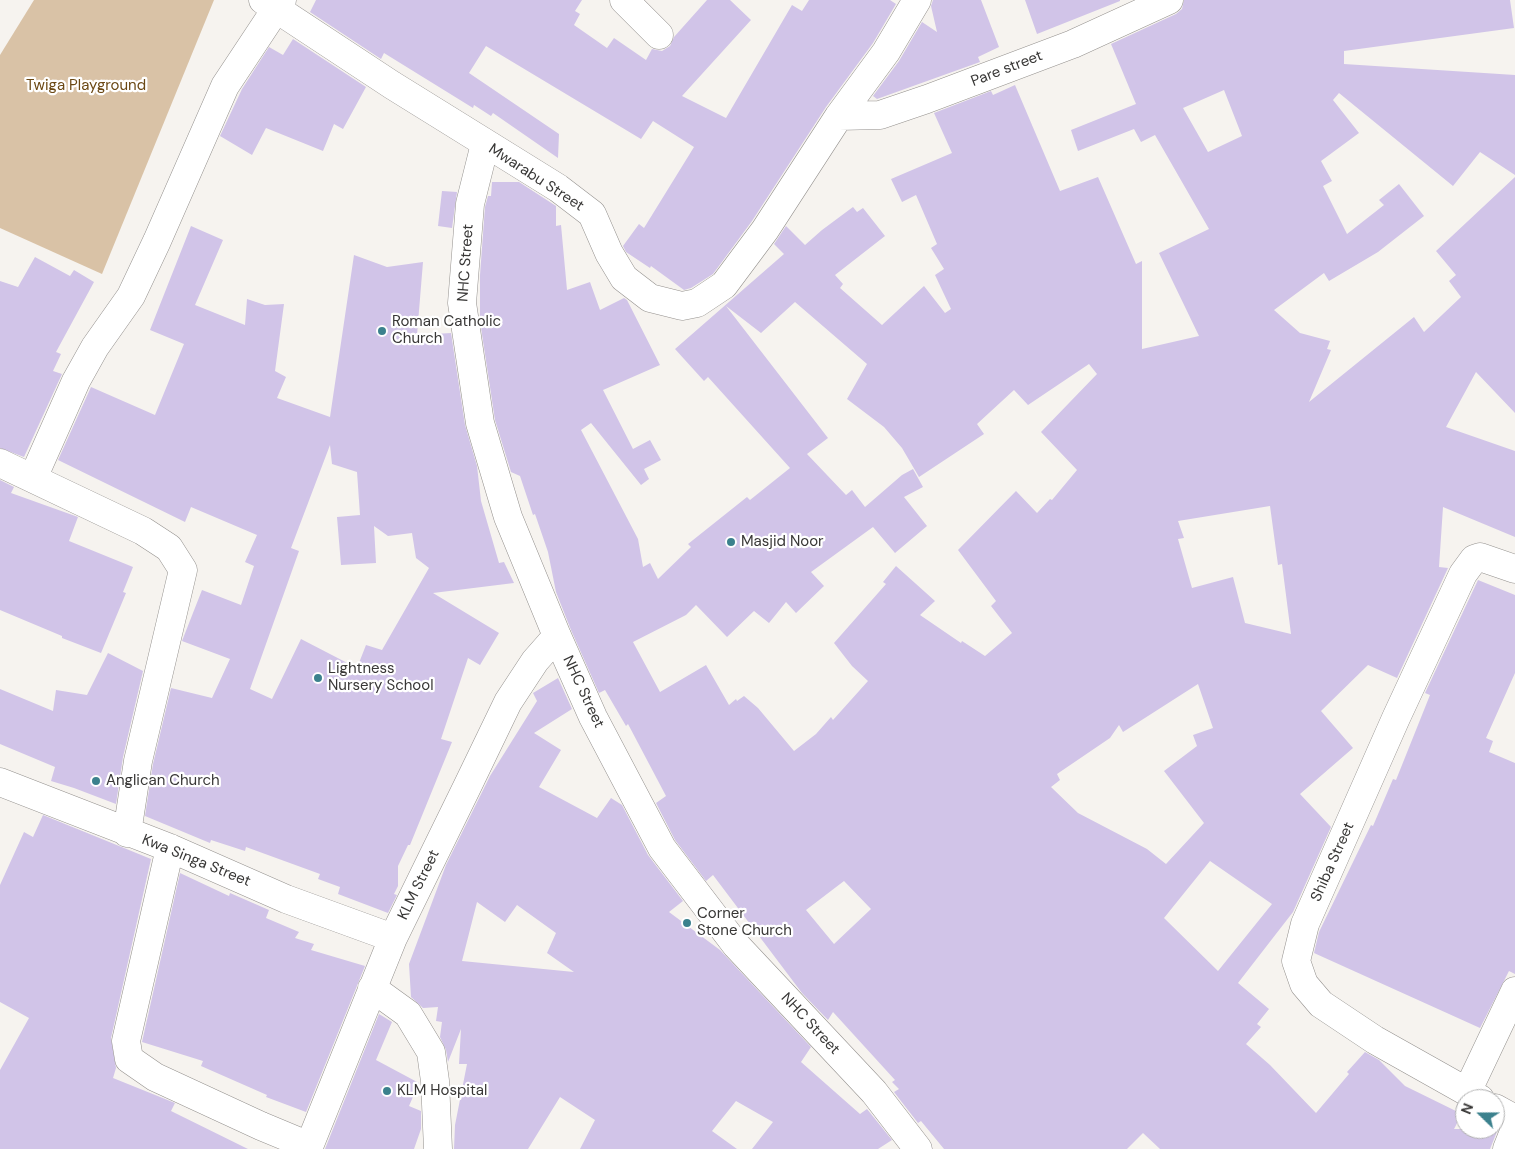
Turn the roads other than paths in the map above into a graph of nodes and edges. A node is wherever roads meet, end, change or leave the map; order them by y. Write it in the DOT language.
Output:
graph roads {
  1 [pos="624,0"];
  2 [pos="917,0"];
  3 [pos="1169,0"];
  4 [pos="274,3"];
  5 [pos="659,35"];
  6 [pos="839,116"];
  7 [pos="485,144"];
  8 [pos="0,463"];
  9 [pos="32,478"];
  10 [pos="1515,569"];
  11 [pos="557,636"];
  12 [pos="0,782"];
  13 [pos="127,832"];
  14 [pos="170,848"];
  15 [pos="393,938"];
  16 [pos="372,988"];
  17 [pos="1515,991"];
  18 [pos="1462,1089"];
  19 [pos="1477,1089"];
  20 [pos="1515,1129"];
  21 [pos="308,1147"];
  22 [pos="438,1149"];
  23 [pos="918,1149"];
  24 [pos="1507,1149"];
  1 -- 5 [label="street"];
  2 -- 6 [label="street, Mwarabu Street"];
  3 -- 6 [label="street, Pare street"];
  4 -- 7 [label="street, Mwarabu Street"];
  4 -- 9 [label="street"];
  6 -- 7 [label="street, Mwarabu Street"];
  7 -- 11 [label="street, NHC Street"];
  8 -- 9 [label="street"];
  9 -- 13 [label="street"];
  10 -- 18 [label="street, Shiba Street"];
  11 -- 15 [label="street, KLM Street"];
  11 -- 23 [label="street, NHC Street"];
  12 -- 13 [label="street, Kwa Singa Street"];
  13 -- 14 [label="street, Kwa Singa Street"];
  14 -- 15 [label="street, Kwa Singa Street"];
  14 -- 21 [label="street"];
  15 -- 16 [label="street, KLM Street"];
  16 -- 21 [label="street, KLM Street"];
  16 -- 22 [label="street"];
  17 -- 19 [label="street"];
  20 -- 24 [label="street"];
}
